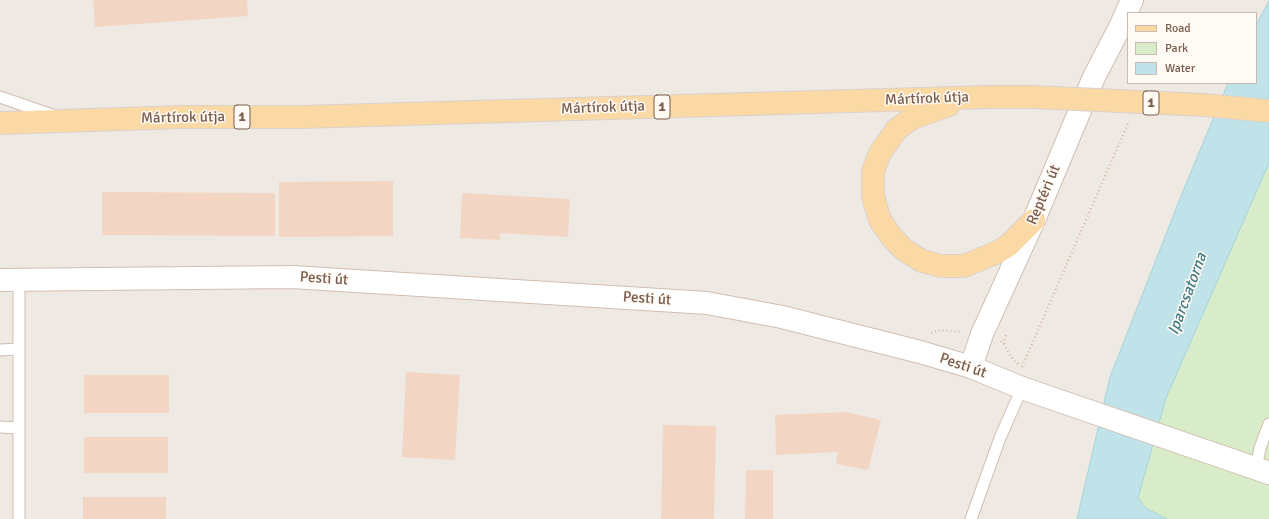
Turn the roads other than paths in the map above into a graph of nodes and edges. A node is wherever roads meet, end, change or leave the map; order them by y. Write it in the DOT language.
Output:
graph roads {
  1 [pos="1132,0"];
  2 [pos="1138,0"];
  3 [pos="1128,12"];
  4 [pos="1130,12"];
  5 [pos="1126,18"];
  6 [pos="0,97"];
  7 [pos="988,97"];
  8 [pos="1269,111"];
  9 [pos="66,120"];
  10 [pos="3,122"];
  11 [pos="1034,220"];
  12 [pos="10,280"];
  13 [pos="19,349"];
  14 [pos="0,350"];
  15 [pos="972,367"];
  16 [pos="1022,388"];
  17 [pos="1269,424"];
  18 [pos="0,427"];
  19 [pos="19,428"];
  20 [pos="1263,471"];
  21 [pos="19,519"];
  22 [pos="971,519"];
  1 -- 3 [label="street, Reptéri út"];
  2 -- 4 [label="street, Reptéri út"];
  5 -- 11 [label="street, Reptéri út"];
  6 -- 9 [label="lane"];
  7 -- 8 [label="main road, Mártírok útja / 1, bridge"];
  7 -- 9 [label="main road, Mártírok útja / 1"];
  7 -- 11 [label="main road"];
  9 -- 10 [label="main road, Mártírok útja / 1"];
  11 -- 15 [label="street, Reptéri út"];
  12 -- 13 [label="lane"];
  12 -- 15 [label="street, Pesti út"];
  13 -- 14 [label="lane"];
  13 -- 19 [label="lane"];
  15 -- 16 [label="street, Pesti út"];
  16 -- 20 [label="street, Pesti út"];
  16 -- 22 [label="lane"];
  17 -- 20 [label="lane"];
  18 -- 19 [label="lane"];
  19 -- 21 [label="lane"];
}
